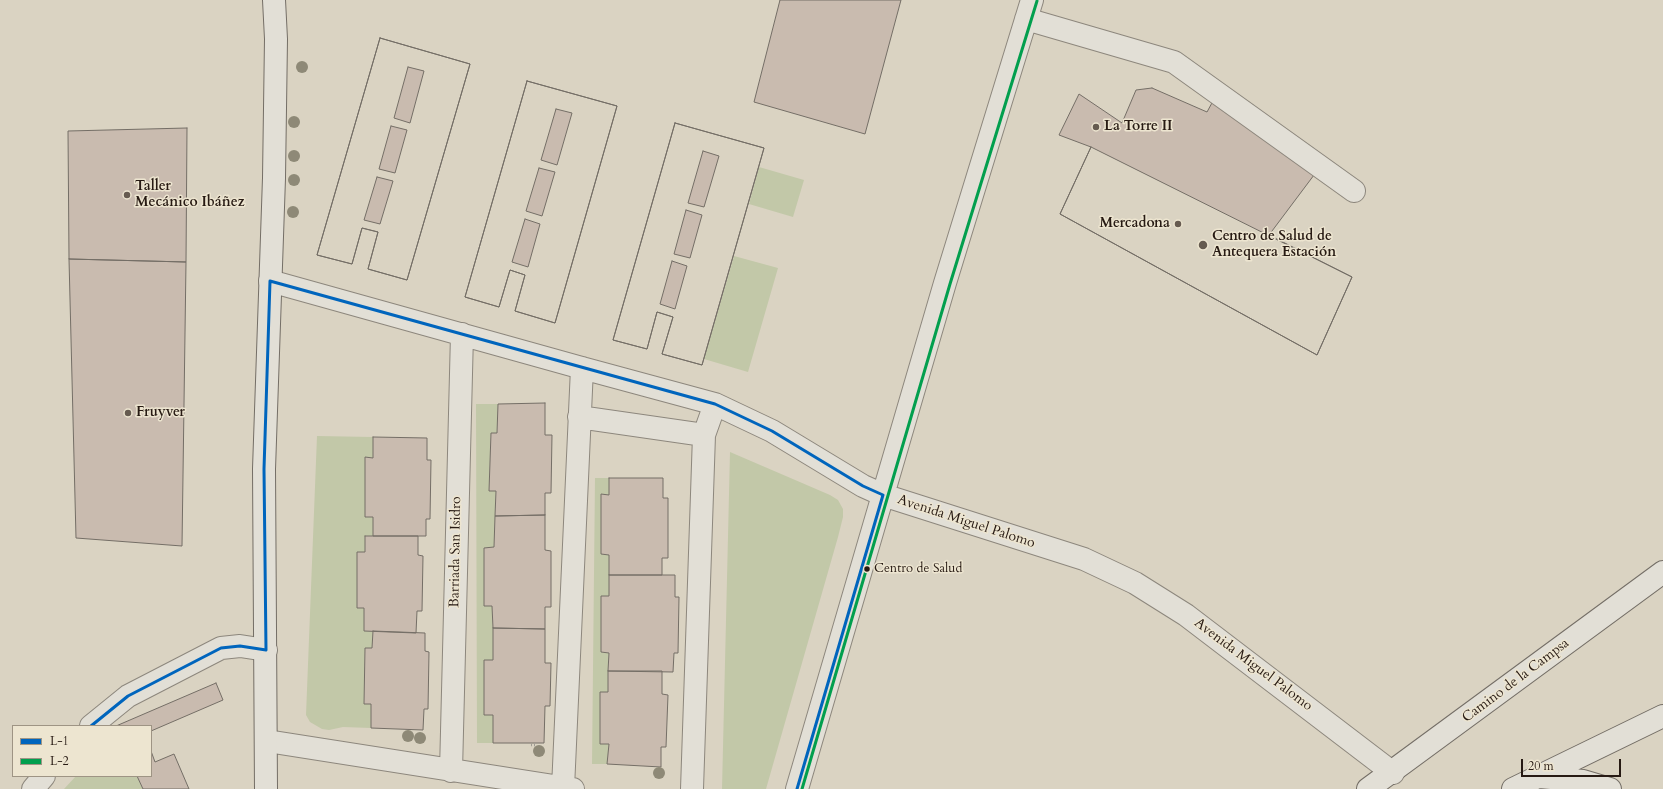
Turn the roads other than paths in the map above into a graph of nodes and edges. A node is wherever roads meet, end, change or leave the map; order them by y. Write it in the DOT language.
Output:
graph roads {
  1 [pos="274,0"];
  2 [pos="1029,10"];
  3 [pos="1354,190"];
  4 [pos="270,281"];
  5 [pos="462,334"];
  6 [pos="582,368"];
  7 [pos="715,404"];
  8 [pos="579,417"];
  9 [pos="704,435"];
  10 [pos="883,495"];
  11 [pos="1663,572"];
  12 [pos="266,650"];
  13 [pos="1663,716"];
  14 [pos="92,725"];
  15 [pos="267,741"];
  16 [pos="451,771"];
  17 [pos="1392,772"];
  18 [pos="43,777"];
  19 [pos="1540,777"];
  20 [pos="496,783"];
  21 [pos="568,788"];
  22 [pos="33,789"];
  23 [pos="266,789"];
  24 [pos="692,789"];
  25 [pos="797,789"];
  26 [pos="1368,789"];
  27 [pos="1513,789"];
  28 [pos="1610,789"];
  1 -- 4 [label="street"];
  2 -- 3 [label="street"];
  2 -- 10 [label="street"];
  4 -- 5 [label="street, Avenida Miguel Palomo"];
  4 -- 12 [label="street"];
  5 -- 6 [label="street, Avenida Miguel Palomo"];
  5 -- 16 [label="street, Barriada San Isidro"];
  6 -- 7 [label="street, Avenida Miguel Palomo"];
  6 -- 8 [label="street"];
  7 -- 9 [label="street"];
  7 -- 10 [label="street, Avenida Miguel Palomo"];
  8 -- 9 [label="street"];
  8 -- 21 [label="street"];
  9 -- 24 [label="street"];
  10 -- 17 [label="street, Avenida Miguel Palomo"];
  10 -- 25 [label="street"];
  11 -- 17 [label="street, Camino de la Campsa"];
  12 -- 14 [label="street"];
  12 -- 15 [label="street"];
  13 -- 19 [label="street"];
  15 -- 16 [label="street"];
  15 -- 23 [label="street"];
  16 -- 20 [label="street"];
  17 -- 26 [label="street, Camino de la Campsa"];
  18 -- 22 [label="street"];
  19 -- 27 [label="street"];
  19 -- 28 [label="street"];
  20 -- 21 [label="street"];
}
